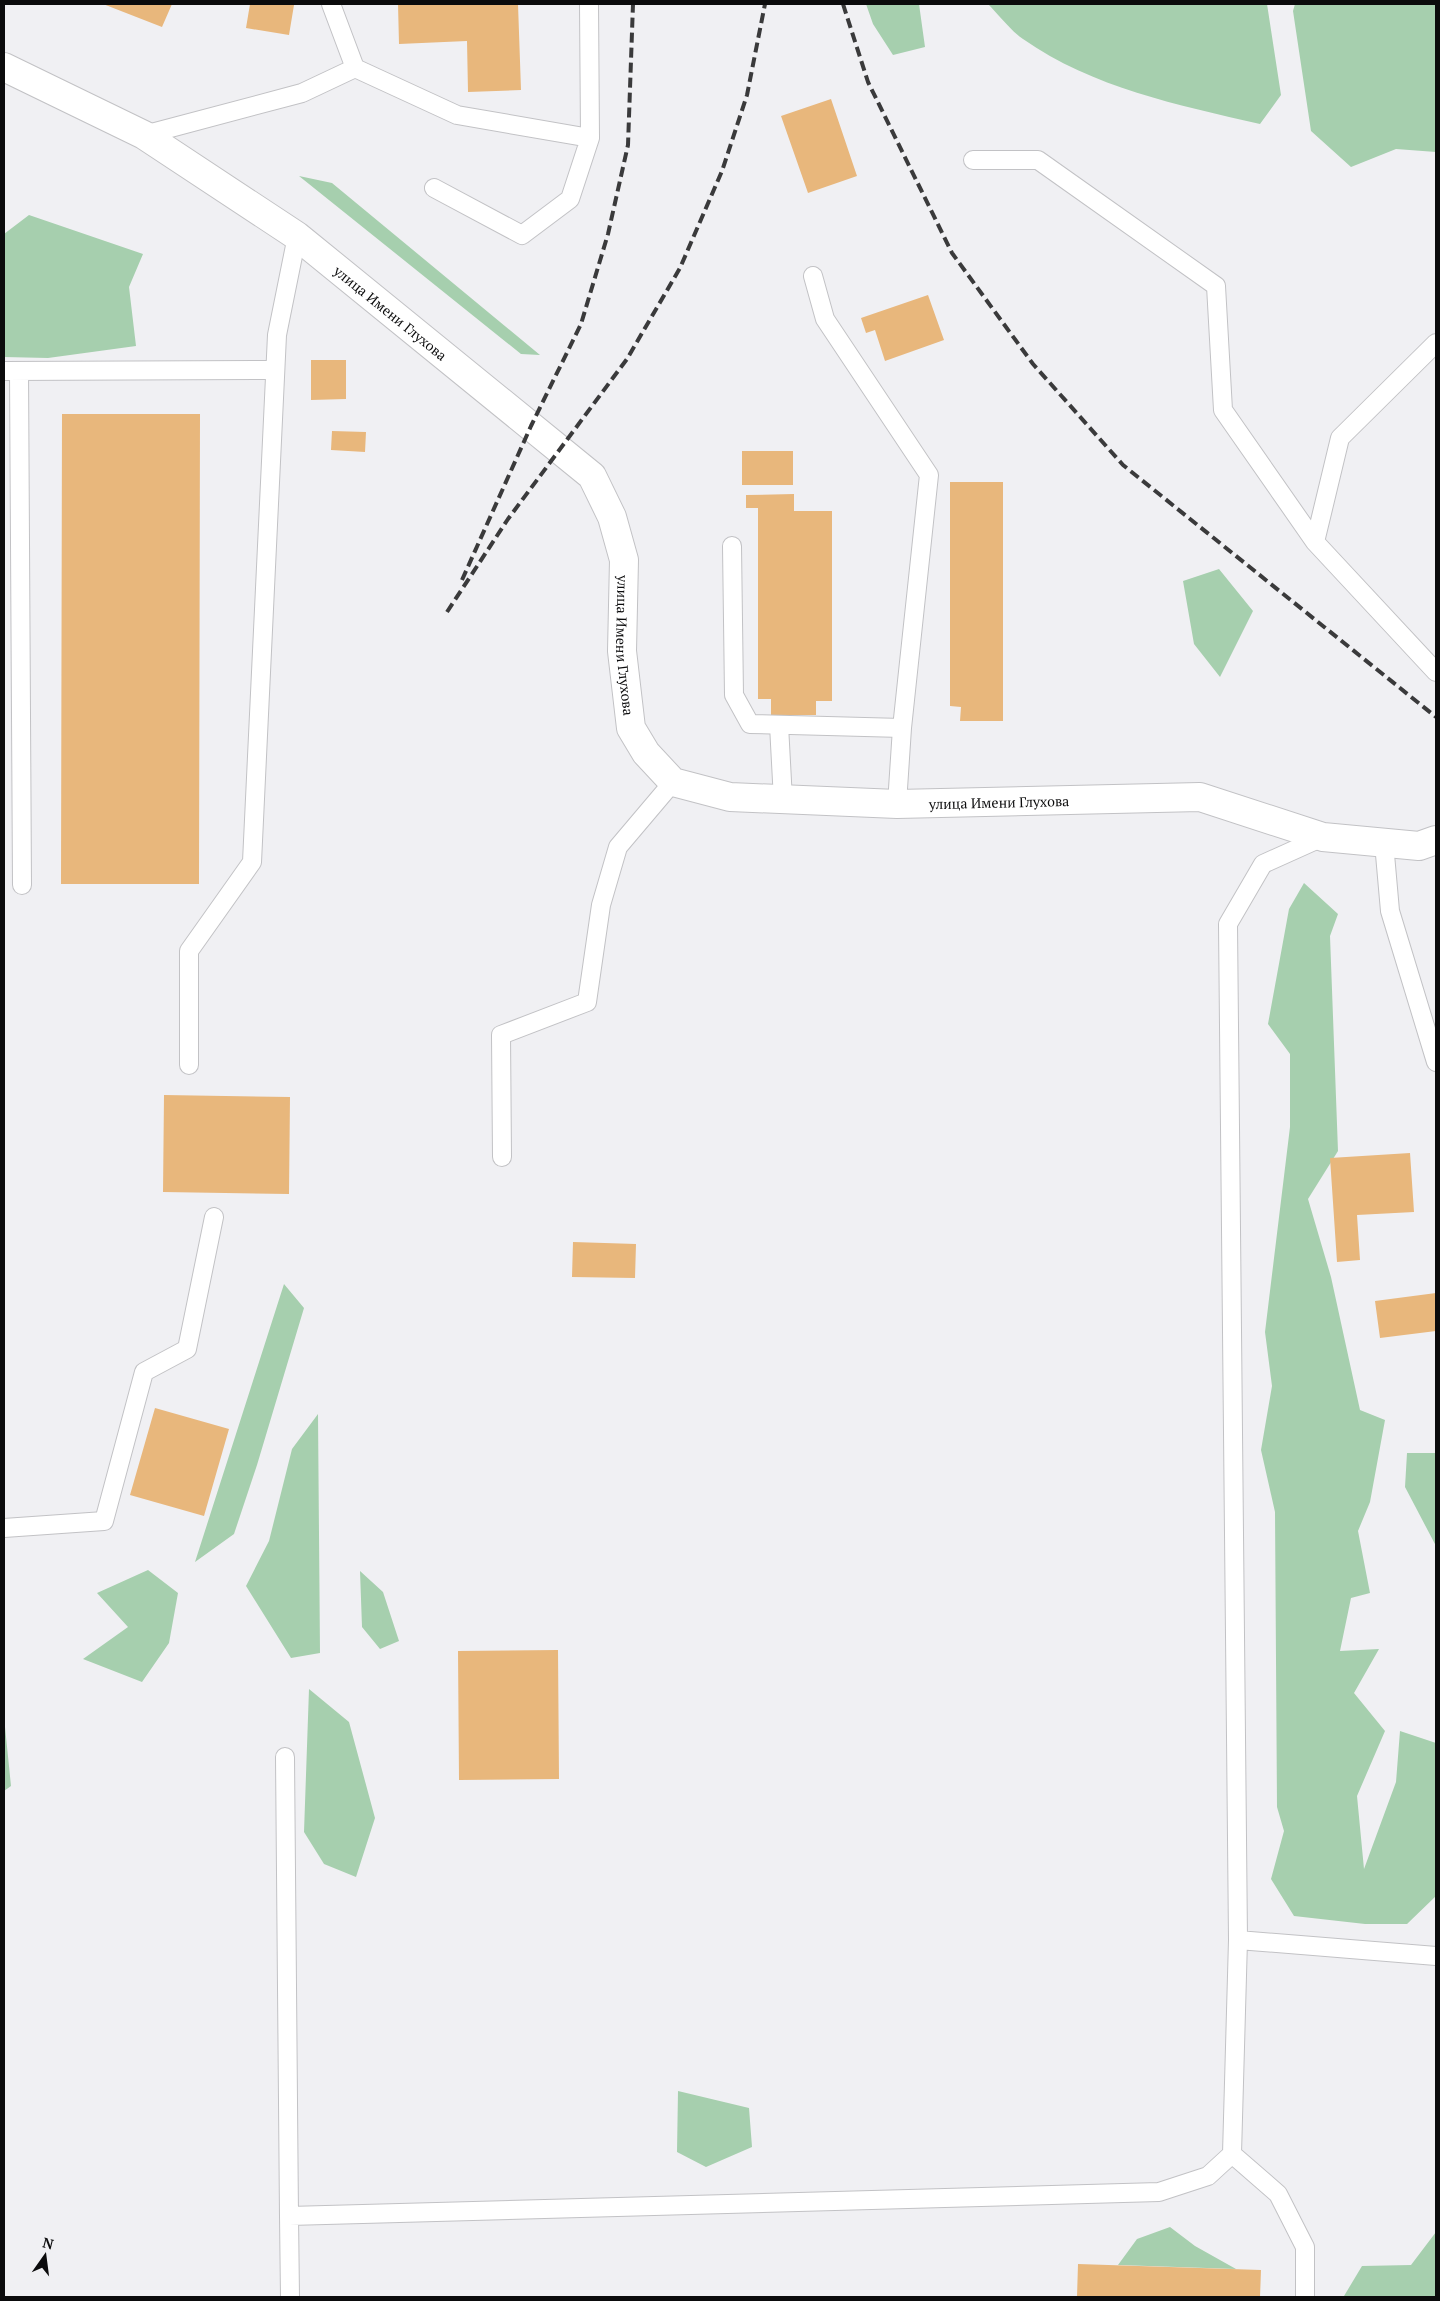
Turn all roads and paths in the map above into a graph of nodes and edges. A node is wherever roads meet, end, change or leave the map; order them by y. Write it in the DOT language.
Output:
graph roads {
  1 [pos="331,4"];
  2 [pos="589,4"];
  3 [pos="4,67"];
  4 [pos="355,68"];
  5 [pos="144,135"];
  6 [pos="590,138"];
  7 [pos="973,160"];
  8 [pos="434,188"];
  9 [pos="297,236"];
  10 [pos="813,276"];
  11 [pos="1436,343"];
  12 [pos="275,370"];
  13 [pos="11,371"];
  14 [pos="1315,542"];
  15 [pos="732,546"];
  16 [pos="1436,672"];
  17 [pos="779,725"];
  18 [pos="902,728"];
  19 [pos="673,782"];
  20 [pos="783,800"];
  21 [pos="897,804"];
  22 [pos="1323,837"];
  23 [pos="1436,840"];
  24 [pos="1384,843"];
  25 [pos="22,885"];
  26 [pos="1436,1062"];
  27 [pos="190,1065"];
  28 [pos="502,1157"];
  29 [pos="214,1217"];
  30 [pos="4,1528"];
  31 [pos="285,1757"];
  32 [pos="1238,1940"];
  33 [pos="1436,1956"];
  34 [pos="1232,2154"];
  35 [pos="289,2216"];
  36 [pos="290,2297"];
  37 [pos="1304,2297"];
  1 -- 4 [label="lane"];
  2 -- 6 [label="lane"];
  3 -- 5 [label="street, улица Имени Глухова"];
  4 -- 5 [label="lane"];
  4 -- 6 [label="lane"];
  5 -- 9 [label="street, улица Имени Глухова"];
  6 -- 8 [label="lane"];
  7 -- 14 [label="lane"];
  9 -- 12 [label="lane"];
  9 -- 19 [label="street, улица Имени Глухова"];
  10 -- 18 [label="lane"];
  11 -- 14 [label="lane"];
  12 -- 13 [label="lane"];
  12 -- 27 [label="lane"];
  13 -- 25 [label="lane"];
  14 -- 16 [label="lane"];
  15 -- 17 [label="lane"];
  17 -- 18 [label="lane"];
  17 -- 20 [label="lane"];
  18 -- 21 [label="lane"];
  19 -- 20 [label="street, улица Имени Глухова"];
  19 -- 28 [label="lane"];
  20 -- 21 [label="street, улица Имени Глухова"];
  21 -- 22 [label="street, улица Имени Глухова"];
  22 -- 24 [label="street, улица Имени Глухова"];
  22 -- 32 [label="lane"];
  23 -- 24 [label="street, улица Имени Глухова"];
  24 -- 26 [label="lane"];
  29 -- 30 [label="lane"];
  31 -- 35 [label="lane"];
  32 -- 33 [label="lane"];
  32 -- 34 [label="lane"];
  34 -- 35 [label="lane"];
  34 -- 37 [label="lane"];
  35 -- 36 [label="lane"];
}
